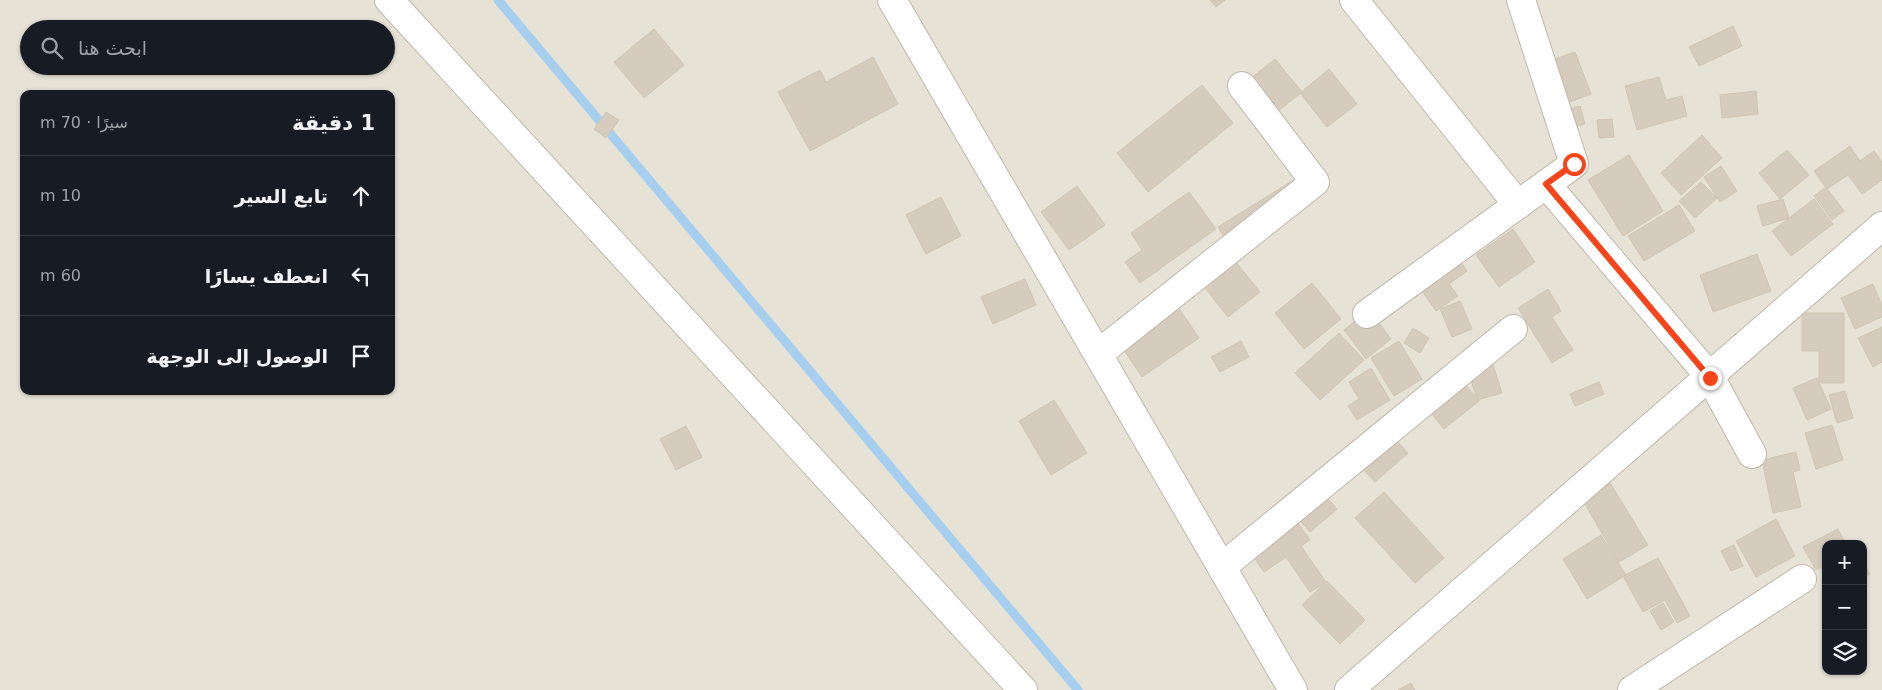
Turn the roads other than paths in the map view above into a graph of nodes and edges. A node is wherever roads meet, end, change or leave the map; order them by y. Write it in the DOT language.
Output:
graph roads {
  1 [pos="389,0"];
  2 [pos="892,0"];
  3 [pos="1354,0"];
  4 [pos="1521,0"];
  5 [pos="1242,86"];
  6 [pos="1546,184"];
  7 [pos="1518,205"];
  8 [pos="1882,226"];
  9 [pos="1367,314"];
  10 [pos="1513,329"];
  11 [pos="1098,354"];
  12 [pos="1710,378"];
  13 [pos="1752,454"];
  14 [pos="1222,567"];
  15 [pos="1802,579"];
  16 [pos="1023,690"];
  17 [pos="1293,690"];
  18 [pos="1350,690"];
  19 [pos="1632,690"];
  1 -- 16 [label="street"];
  2 -- 11 [label="street"];
  3 -- 7 [label="street"];
  4 -- 6 [label="street"];
  5 -- 11 [label="street"];
  6 -- 7 [label="street"];
  6 -- 12 [label="street"];
  7 -- 9 [label="street"];
  8 -- 12 [label="street"];
  10 -- 14 [label="street"];
  11 -- 14 [label="street"];
  12 -- 13 [label="street"];
  12 -- 18 [label="street"];
  14 -- 17 [label="street"];
  15 -- 19 [label="street"];
}
